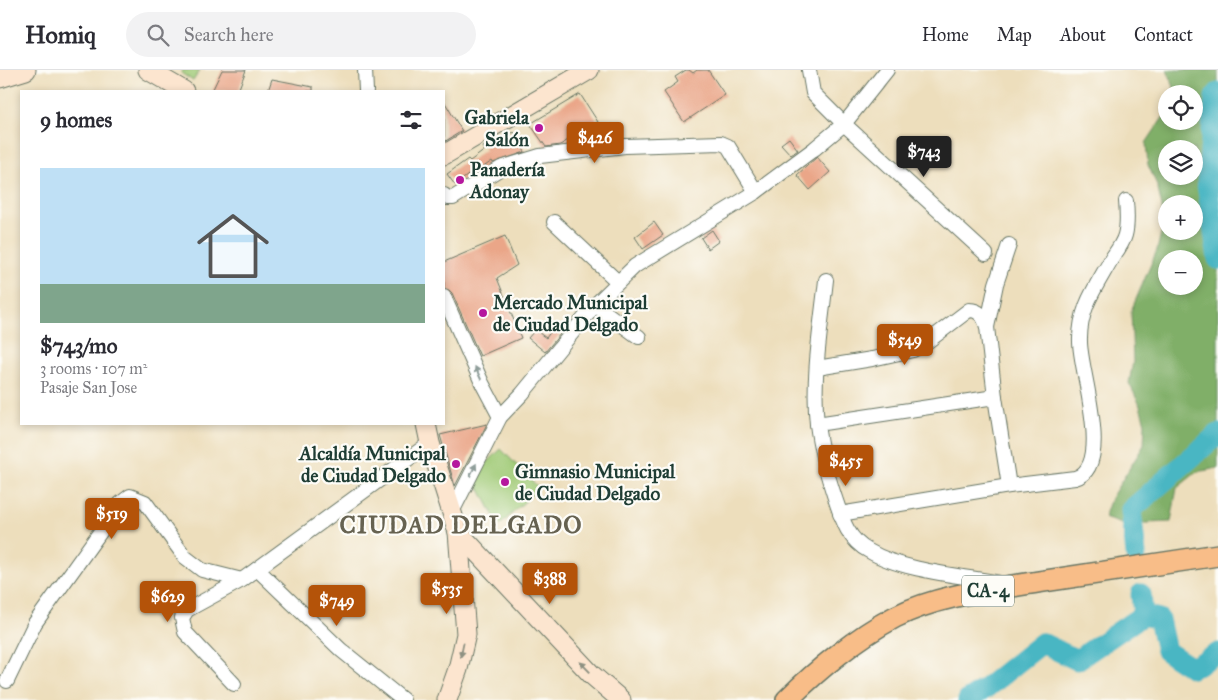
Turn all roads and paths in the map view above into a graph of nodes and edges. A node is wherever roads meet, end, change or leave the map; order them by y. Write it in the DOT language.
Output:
graph roads {
  1 [pos="26,70"];
  2 [pos="148,70"];
  3 [pos="365,70"];
  4 [pos="589,70"];
  5 [pos="810,70"];
  6 [pos="887,70"];
  7 [pos="0,78"];
  8 [pos="182,90"];
  9 [pos="366,90"];
  10 [pos="844,124"];
  11 [pos="445,154"];
  12 [pos="756,192"];
  13 [pos="445,196"];
  14 [pos="1126,201"];
  15 [pos="554,222"];
  16 [pos="1009,246"];
  17 [pos="986,254"];
  18 [pos="826,280"];
  19 [pos="618,282"];
  20 [pos="445,299"];
  21 [pos="595,305"];
  22 [pos="987,327"];
  23 [pos="639,337"];
  24 [pos="817,368"];
  25 [pos="995,397"];
  26 [pos="500,417"];
  27 [pos="817,424"];
  28 [pos="426,425"];
  29 [pos="430,443"];
  30 [pos="1009,486"];
  31 [pos="451,514"];
  32 [pos="840,514"];
  33 [pos="458,532"];
  34 [pos="1218,555"];
  35 [pos="258,569"];
  36 [pos="1218,569"];
  37 [pos="242,580"];
  38 [pos="1014,586"];
  39 [pos="7,681"];
  40 [pos="234,684"];
  41 [pos="402,700"];
  42 [pos="447,700"];
  43 [pos="621,700"];
  44 [pos="787,700"];
  45 [pos="805,700"];
  1 -- 7 [label="main road"];
  2 -- 8 [label="main road"];
  3 -- 9 [label="street"];
  4 -- 11 [label="main road"];
  5 -- 10 [label="street"];
  6 -- 10 [label="street"];
  10 -- 12 [label="street"];
  10 -- 17 [label="street"];
  12 -- 13 [label="street"];
  12 -- 19 [label="street"];
  14 -- 30 [label="street"];
  15 -- 19 [label="street"];
  16 -- 22 [label="street"];
  18 -- 24 [label="street"];
  19 -- 21 [label="street"];
  26 -- 20 [label="street, one-way"];
  21 -- 23 [label="street"];
  21 -- 26 [label="street"];
  22 -- 24 [label="street"];
  22 -- 25 [label="street"];
  24 -- 27 [label="street"];
  25 -- 27 [label="street"];
  25 -- 30 [label="street"];
  31 -- 26 [label="street, one-way"];
  27 -- 32 [label="street"];
  28 -- 29 [label="main road"];
  29 -- 31 [label="main road"];
  29 -- 35 [label="street"];
  30 -- 32 [label="street"];
  31 -- 33 [label="main road"];
  32 -- 38 [label="street"];
  33 -- 42 [label="main road, one-way"];
  43 -- 33 [label="main road, one-way"];
  34 -- 38 [label="main road, CA-4"];
  35 -- 37 [label="street"];
  35 -- 41 [label="street"];
  36 -- 45 [label="main road, CA-4"];
  37 -- 39 [label="street"];
  37 -- 40 [label="street"];
  38 -- 44 [label="main road, CA-4"];
}
